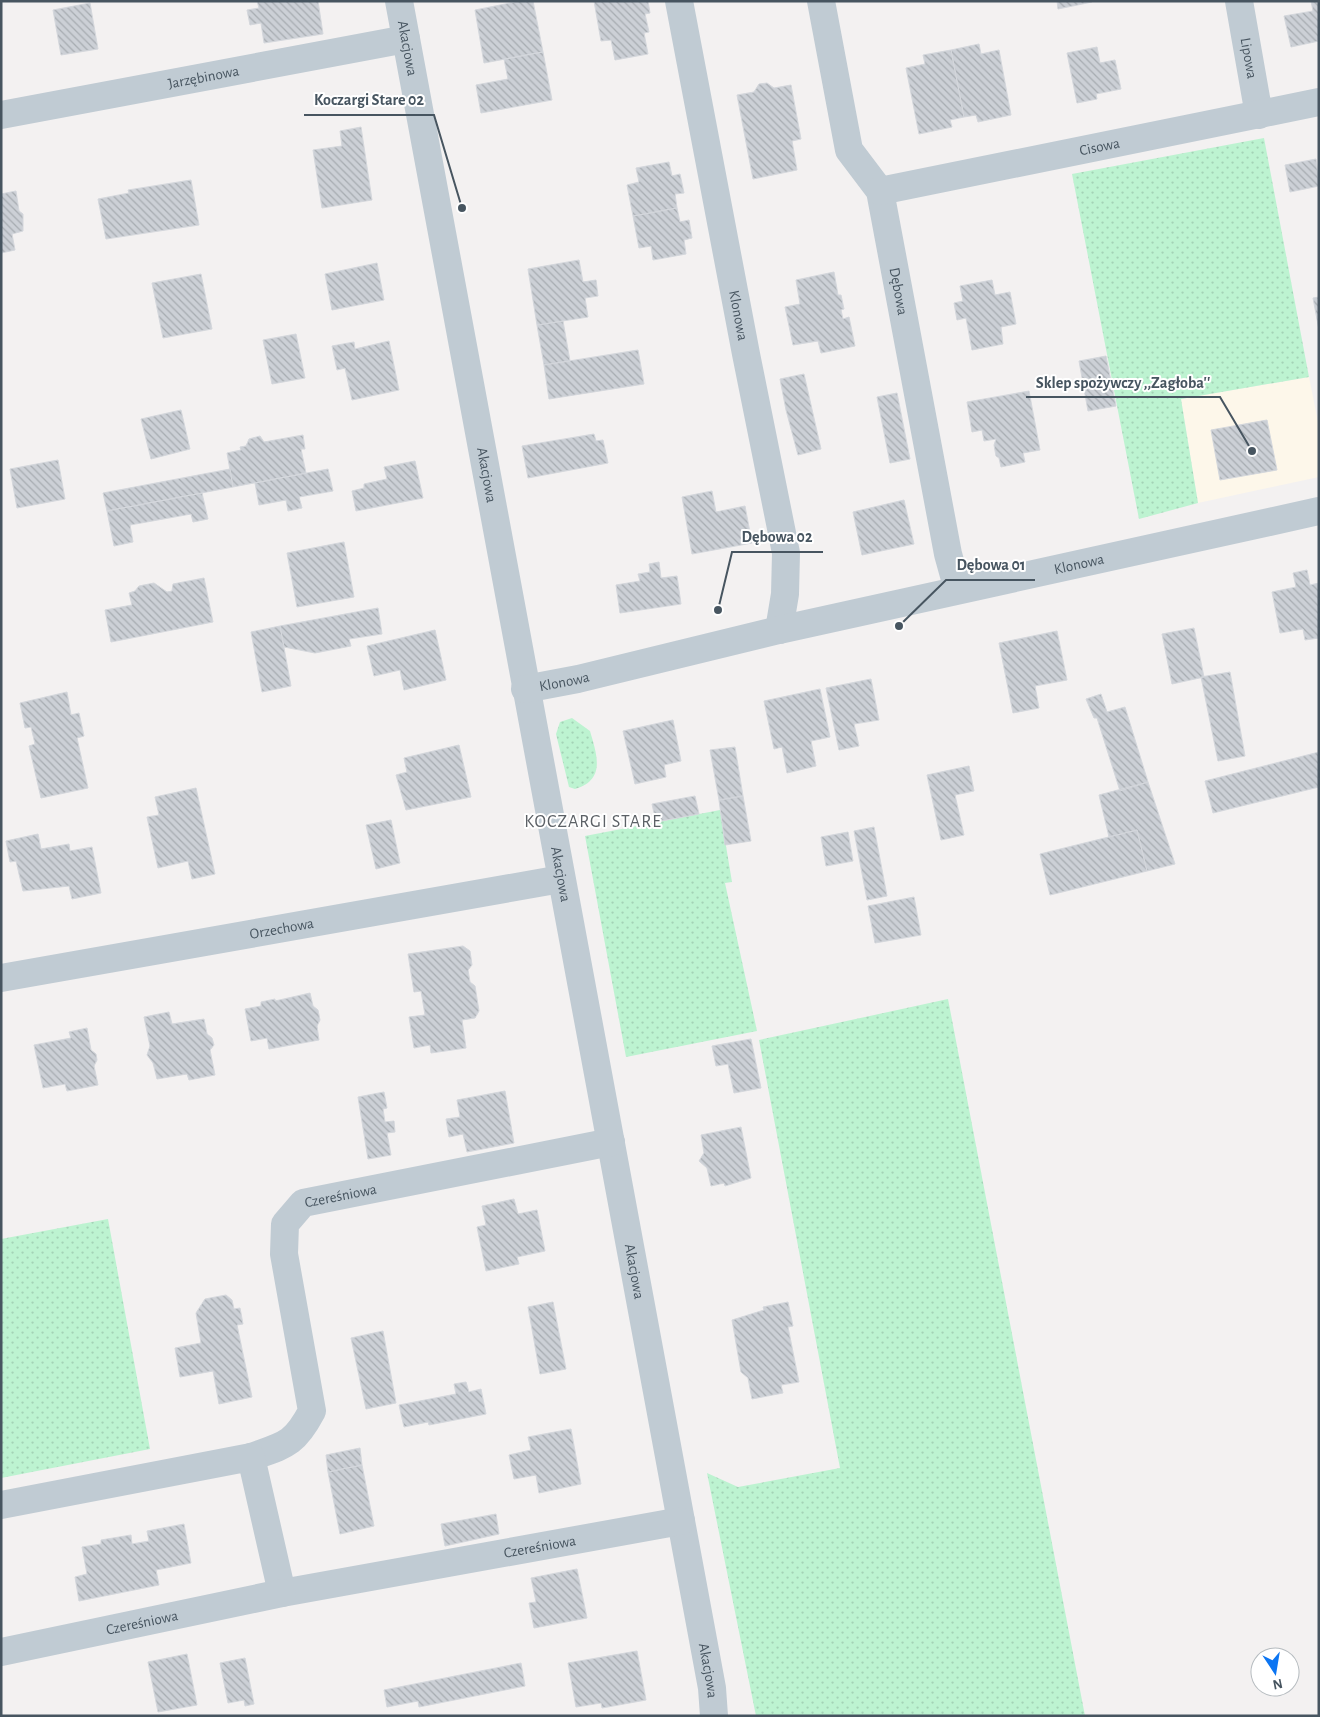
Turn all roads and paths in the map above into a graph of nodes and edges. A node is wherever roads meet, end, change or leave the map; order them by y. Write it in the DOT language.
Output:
graph roads {
  1 [pos="399,1"];
  2 [pos="679,1"];
  3 [pos="821,1"];
  4 [pos="1239,1"];
  5 [pos="406,39"];
  6 [pos="1319,102"];
  7 [pos="1,115"];
  8 [pos="1259,115"];
  9 [pos="880,191"];
  10 [pos="1319,512"];
  11 [pos="958,590"];
  12 [pos="779,630"];
  13 [pos="526,688"];
  14 [pos="561,879"];
  15 [pos="1,978"];
  16 [pos="611,1142"];
  17 [pos="251,1457"];
  18 [pos="1,1505"];
  19 [pos="681,1521"];
  20 [pos="282,1593"];
  21 [pos="1,1652"];
  22 [pos="714,1716"];
  1 -- 5 [label="street, Akacjowa"];
  2 -- 12 [label="street, Klonowa"];
  3 -- 9 [label="street, Dębowa"];
  4 -- 8 [label="street, Lipowa"];
  5 -- 7 [label="street, Jarzębinowa"];
  5 -- 13 [label="street, Akacjowa"];
  6 -- 8 [label="street, Cisowa"];
  8 -- 9 [label="street, Cisowa"];
  9 -- 11 [label="street, Dębowa"];
  10 -- 11 [label="street, Klonowa"];
  11 -- 12 [label="street, Klonowa"];
  12 -- 13 [label="street, Klonowa"];
  13 -- 14 [label="street, Akacjowa"];
  14 -- 15 [label="street, Orzechowa"];
  14 -- 16 [label="street, Akacjowa"];
  16 -- 17 [label="street, Czereśniowa"];
  16 -- 19 [label="street, Akacjowa"];
  17 -- 18 [label="street, Czereśniowa"];
  17 -- 20 [label="street"];
  19 -- 20 [label="street, Czereśniowa"];
  19 -- 22 [label="street, Akacjowa"];
  20 -- 21 [label="street, Czereśniowa"];
}
